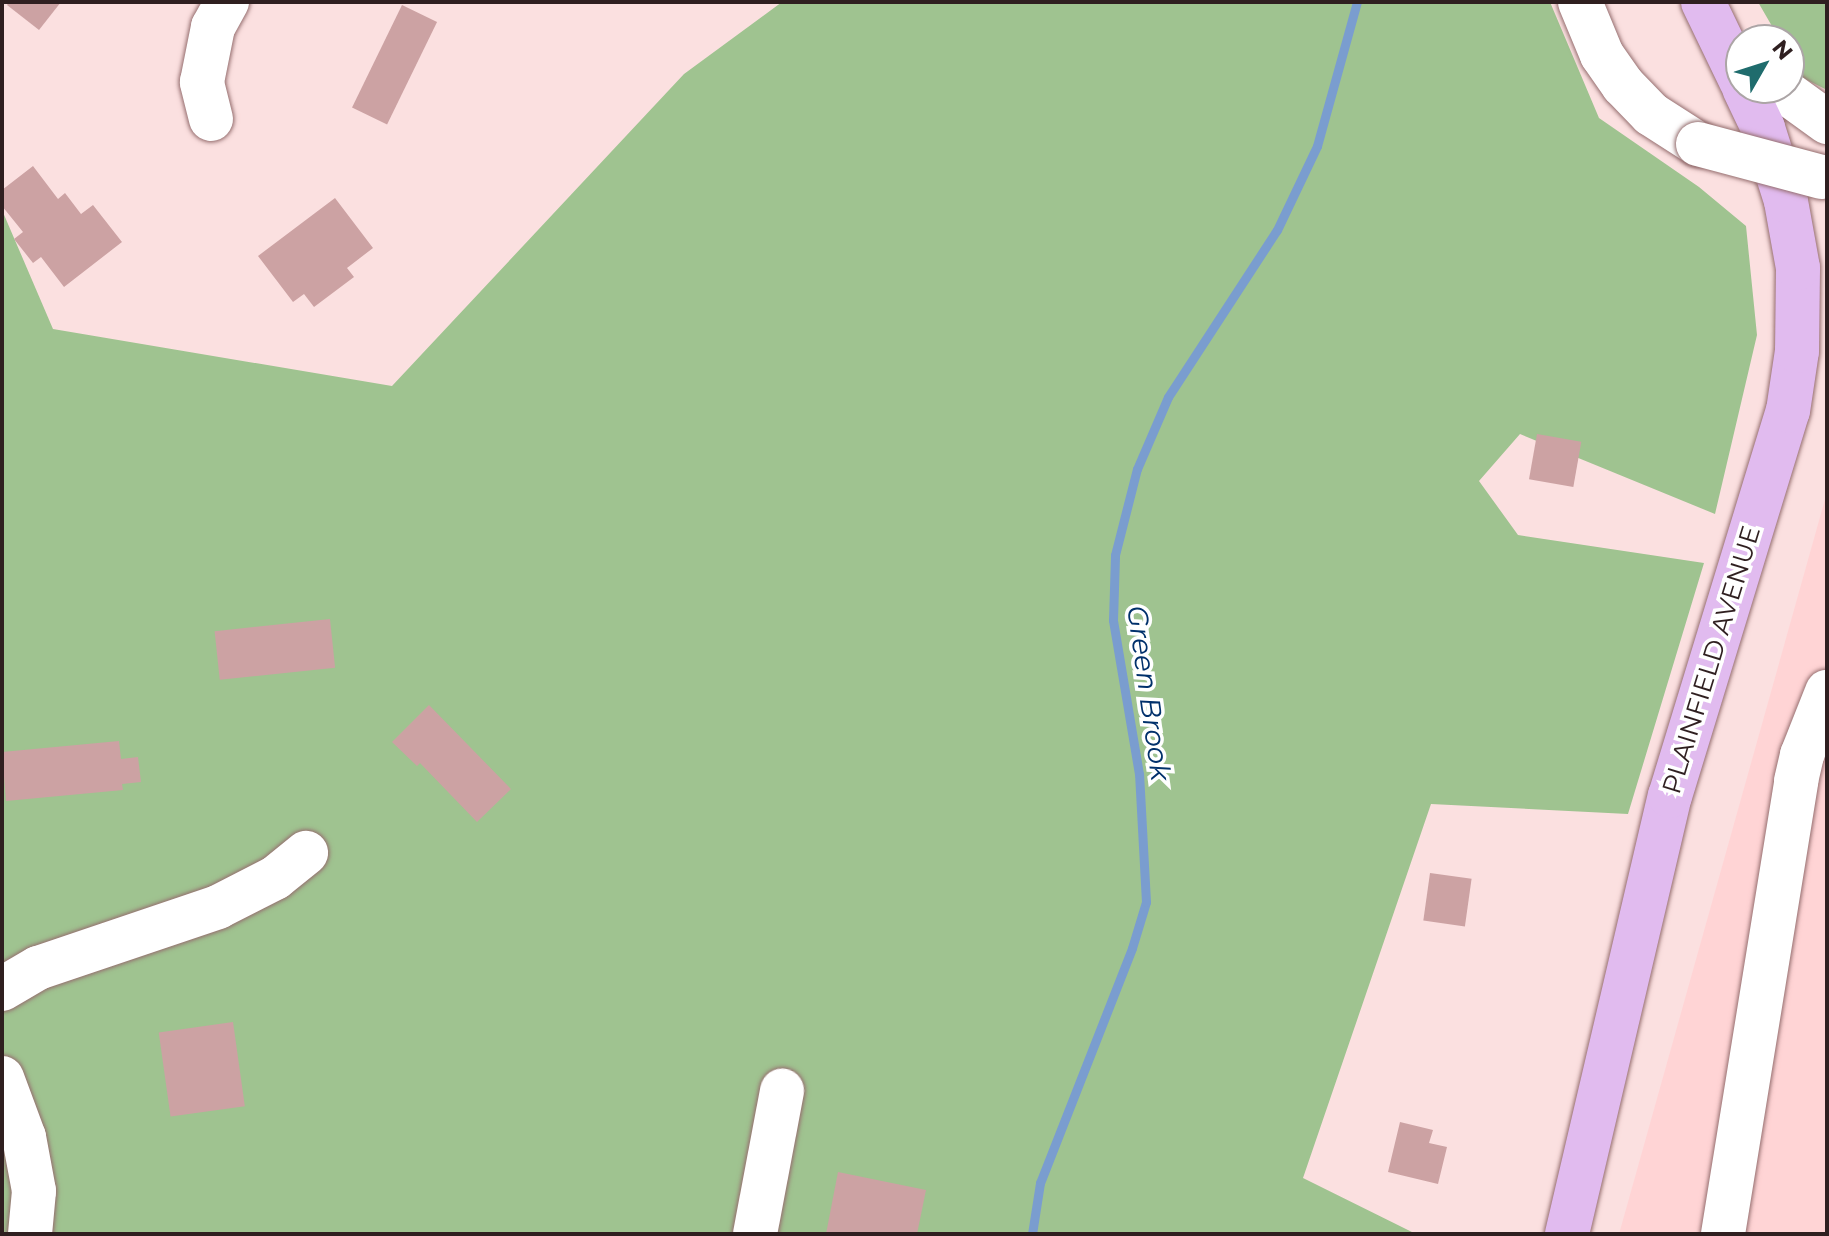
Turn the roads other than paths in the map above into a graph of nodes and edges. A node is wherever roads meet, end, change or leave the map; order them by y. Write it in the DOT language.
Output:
graph roads {
  1 [pos="227,2"];
  2 [pos="1580,2"];
  3 [pos="1752,104"];
  4 [pos="1802,104"];
  5 [pos="211,119"];
  6 [pos="1827,122"];
  7 [pos="1825,178"];
  8 [pos="1827,692"];
  9 [pos="306,853"];
  10 [pos="2,989"];
  11 [pos="2,1078"];
  12 [pos="782,1091"];
  13 [pos="30,1234"];
  14 [pos="755,1234"];
  15 [pos="1567,1234"];
  16 [pos="1723,1234"];
  1 -- 5 [label="street"];
  2 -- 7 [label="street, bridge"];
  3 -- 15 [label="main road, PLAINFIELD AVENUE"];
  4 -- 6 [label="street"];
  8 -- 16 [label="street"];
  9 -- 10 [label="street"];
  11 -- 13 [label="street"];
  12 -- 14 [label="street"];
}
